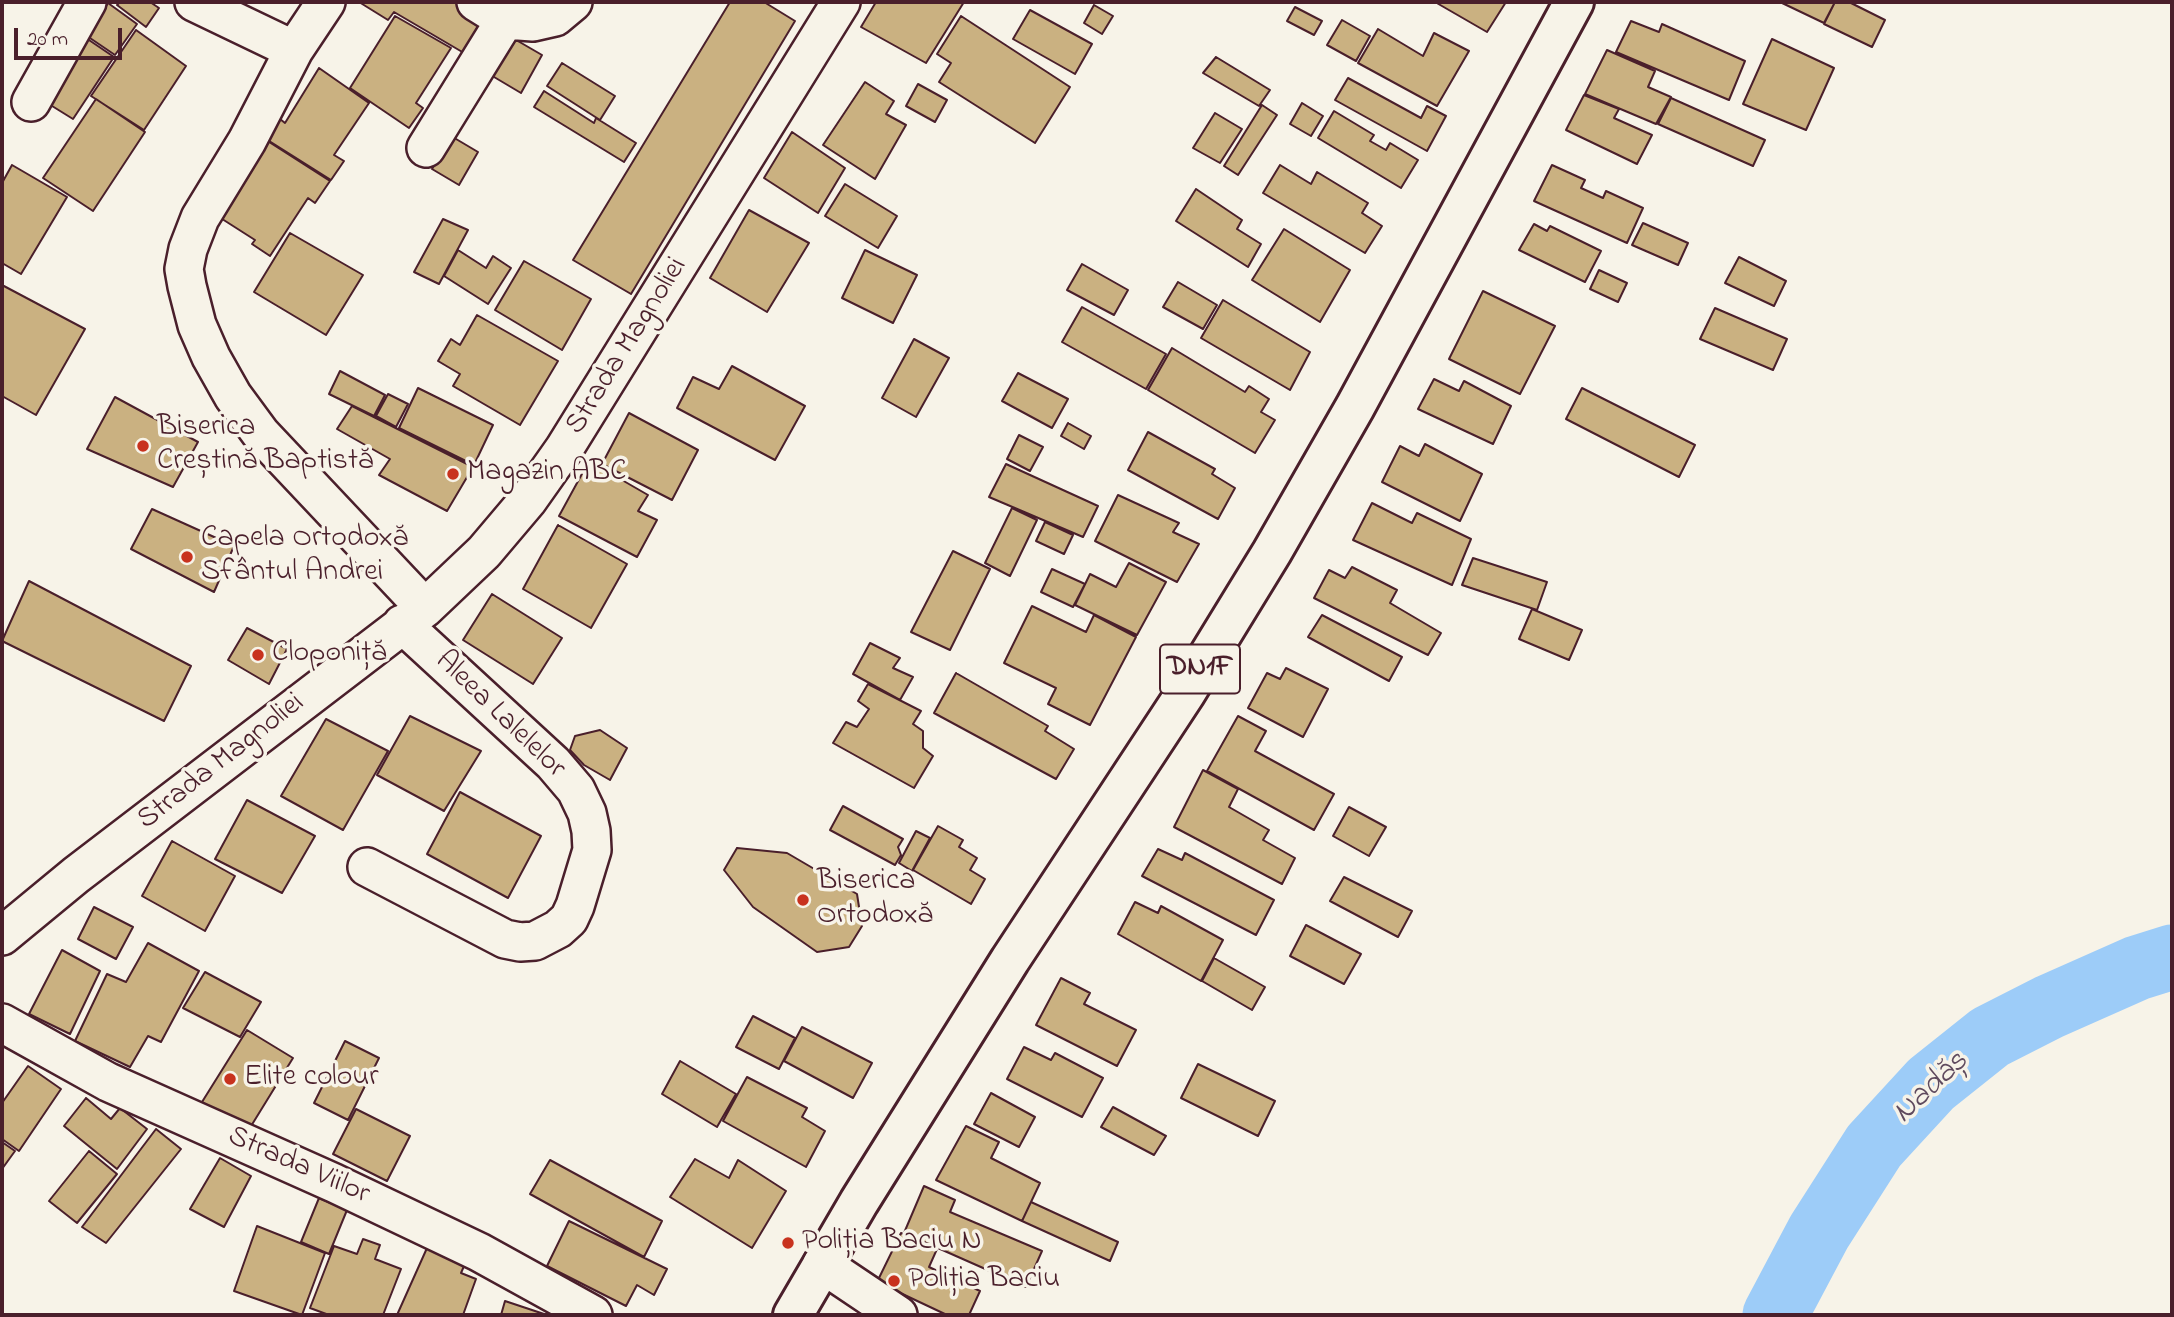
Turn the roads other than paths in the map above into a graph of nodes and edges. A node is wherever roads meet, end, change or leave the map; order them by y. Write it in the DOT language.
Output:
graph roads {
  1 [pos="87,2"];
  2 [pos="194,2"];
  3 [pos="326,2"];
  4 [pos="573,2"];
  5 [pos="841,2"];
  6 [pos="1574,2"];
  7 [pos="490,11"];
  8 [pos="293,50"];
  9 [pos="31,102"];
  10 [pos="426,148"];
  11 [pos="413,616"];
  12 [pos="367,867"];
  13 [pos="2,936"];
  14 [pos="2,1023"];
  15 [pos="822,1264"];
  16 [pos="593,1315"];
  17 [pos="793,1315"];
  18 [pos="898,1315"];
  1 -- 9 [label="street"];
  2 -- 8 [label="street"];
  3 -- 8 [label="street, Aleea Lalelelor"];
  4 -- 7 [label="street"];
  5 -- 11 [label="street, Strada Magnoliei"];
  6 -- 15 [label="main road, DN1F"];
  7 -- 10 [label="street"];
  8 -- 11 [label="street, Aleea Lalelelor"];
  11 -- 12 [label="street, Aleea Lalelelor"];
  11 -- 13 [label="street, Strada Magnoliei"];
  14 -- 16 [label="street, Strada Viilor"];
  15 -- 17 [label="main road, DN1F"];
  15 -- 18 [label="street"];
}
